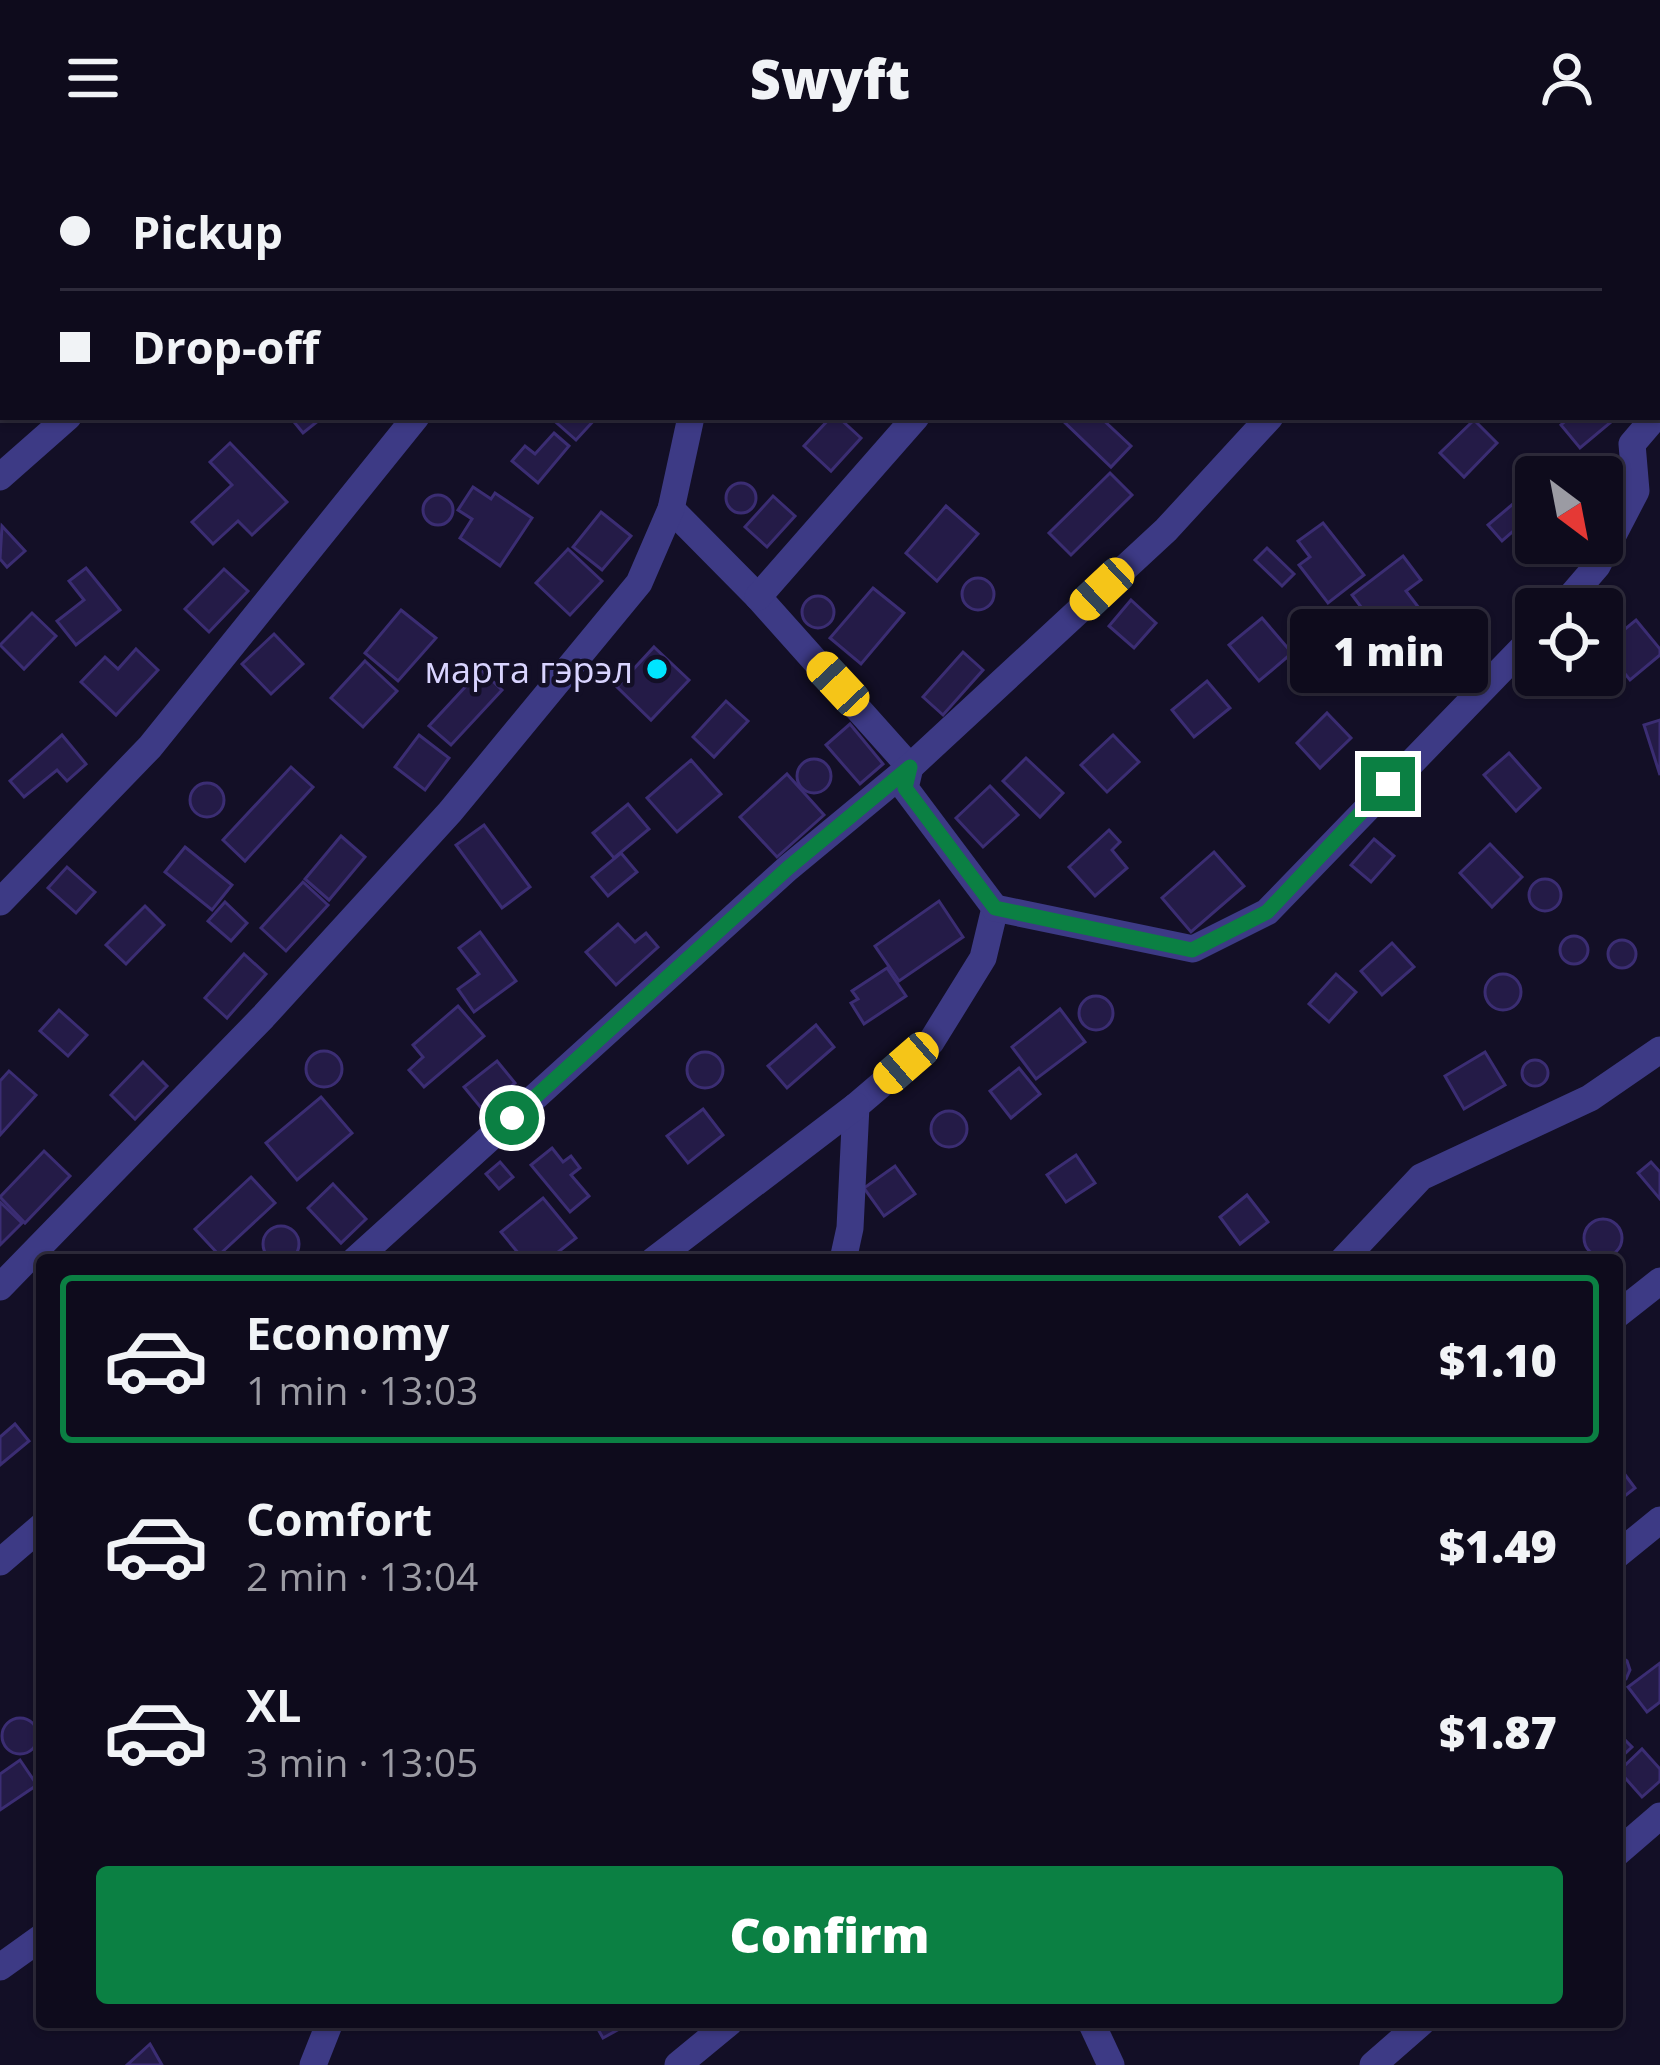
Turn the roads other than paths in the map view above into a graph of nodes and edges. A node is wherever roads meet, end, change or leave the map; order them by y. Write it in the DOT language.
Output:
graph roads {
  1 [pos="65,420"];
  2 [pos="414,420"];
  3 [pos="690,420"];
  4 [pos="913,420"];
  5 [pos="1267,420"];
  6 [pos="1653,420"];
  7 [pos="0,477"];
  8 [pos="671,509"];
  9 [pos="1578,588"];
  10 [pos="758,597"];
  11 [pos="1515,656"];
  12 [pos="910,767"];
  13 [pos="0,902"];
  14 [pos="995,908"];
  15 [pos="1660,1050"];
  16 [pos="856,1106"];
  17 [pos="362,1254"];
  18 [pos="662,1254"];
  19 [pos="844,1254"];
  20 [pos="1349,1254"];
  21 [pos="1660,1281"];
  22 [pos="0,1287"];
  23 [pos="1623,1311"];
  24 [pos="1660,1520"];
  25 [pos="36,1531"];
  26 [pos="1623,1550"];
  27 [pos="0,1562"];
  28 [pos="1660,1816"];
  29 [pos="1623,1848"];
  30 [pos="36,1940"];
  31 [pos="0,1967"];
  32 [pos="328,2028"];
  33 [pos="723,2028"];
  34 [pos="1094,2028"];
  35 [pos="1415,2028"];
  36 [pos="313,2065"];
  37 [pos="677,2065"];
  38 [pos="1111,2065"];
  39 [pos="1373,2065"];
  1 -- 7 [label="street"];
  2 -- 13 [label="street"];
  3 -- 8 [label="street"];
  4 -- 10 [label="street"];
  5 -- 12 [label="street"];
  6 -- 9 [label="street"];
  8 -- 10 [label="street"];
  8 -- 22 [label="street"];
  10 -- 12 [label="street"];
  11 -- 14 [label="street"];
  12 -- 14 [label="street"];
  12 -- 17 [label="street"];
  14 -- 16 [label="street"];
  15 -- 20 [label="street"];
  16 -- 18 [label="street"];
  16 -- 19 [label="street"];
  21 -- 23 [label="street"];
  24 -- 26 [label="street"];
  25 -- 27 [label="street"];
  28 -- 29 [label="street"];
  30 -- 31 [label="street"];
  32 -- 36 [label="street"];
  33 -- 37 [label="street"];
  34 -- 38 [label="street"];
  35 -- 39 [label="street"];
}
